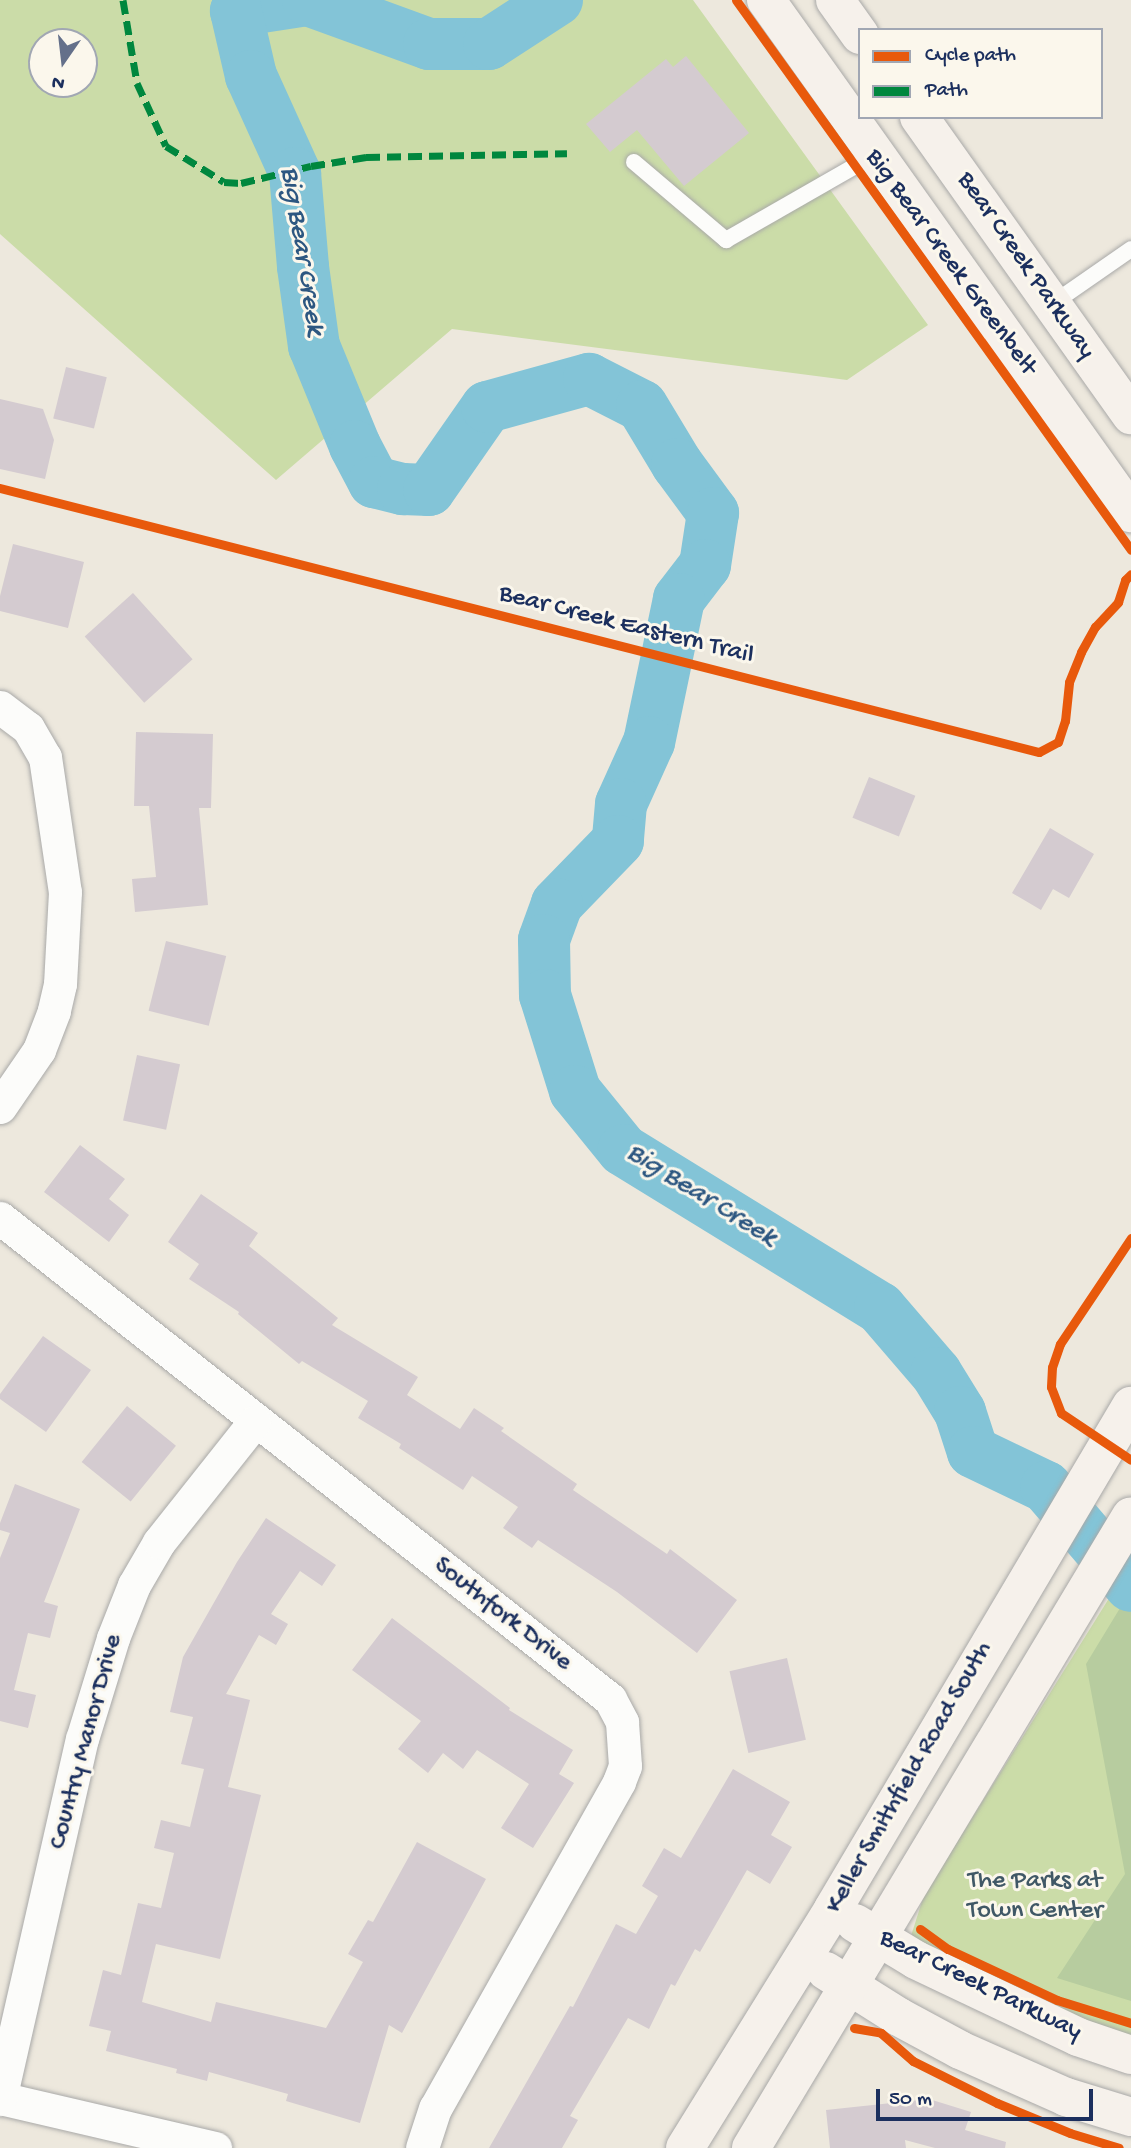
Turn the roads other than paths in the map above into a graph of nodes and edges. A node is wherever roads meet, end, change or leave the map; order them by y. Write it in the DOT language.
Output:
graph roads {
  1 [pos="766,0"];
  2 [pos="835,0"];
  3 [pos="858,32"];
  4 [pos="921,120"];
  5 [pos="876,154"];
  6 [pos="634,162"];
  7 [pos="1131,249"];
  8 [pos="1052,304"];
  9 [pos="1007,338"];
  10 [pos="1131,415"];
  11 [pos="1131,513"];
  12 [pos="6,711"];
  13 [pos="0,1107"];
  14 [pos="0,1218"];
  15 [pos="1131,1406"];
  16 [pos="254,1422"];
  17 [pos="1131,1516"];
  18 [pos="833,1909"];
  19 [pos="876,1936"];
  20 [pos="803,1957"];
  21 [pos="848,1985"];
  22 [pos="1131,2055"];
  23 [pos="0,2098"];
  24 [pos="1131,2117"];
  25 [pos="215,2148"];
  26 [pos="422,2148"];
  27 [pos="685,2148"];
  28 [pos="751,2148"];
  1 -- 5 [label="main road"];
  2 -- 3 [label="main road"];
  4 -- 5 [label="main road"];
  4 -- 8 [label="main road, Bear Creek Parkway"];
  5 -- 6 [label="lane"];
  5 -- 9 [label="main road"];
  7 -- 8 [label="lane"];
  8 -- 9 [label="main road"];
  8 -- 10 [label="main road, Bear Creek Parkway"];
  9 -- 11 [label="main road"];
  12 -- 13 [label="street"];
  14 -- 16 [label="street, Southfork Drive"];
  15 -- 18 [label="main road, Keller Smithfield Road South"];
  16 -- 23 [label="street, Country Manor Drive"];
  16 -- 26 [label="street, Southfork Drive"];
  17 -- 19 [label="main road, Keller Smithfield Road South"];
  18 -- 19 [label="main road, Bear Creek Parkway"];
  18 -- 20 [label="main road, Keller Smithfield Road South"];
  19 -- 21 [label="main road, Keller Smithfield Road South"];
  19 -- 22 [label="main road, Bear Creek Parkway"];
  20 -- 21 [label="main road"];
  20 -- 27 [label="main road, Keller Smithfield Road South"];
  21 -- 24 [label="main road"];
  21 -- 28 [label="main road, Keller Smithfield Road South"];
  23 -- 25 [label="street"];
}
